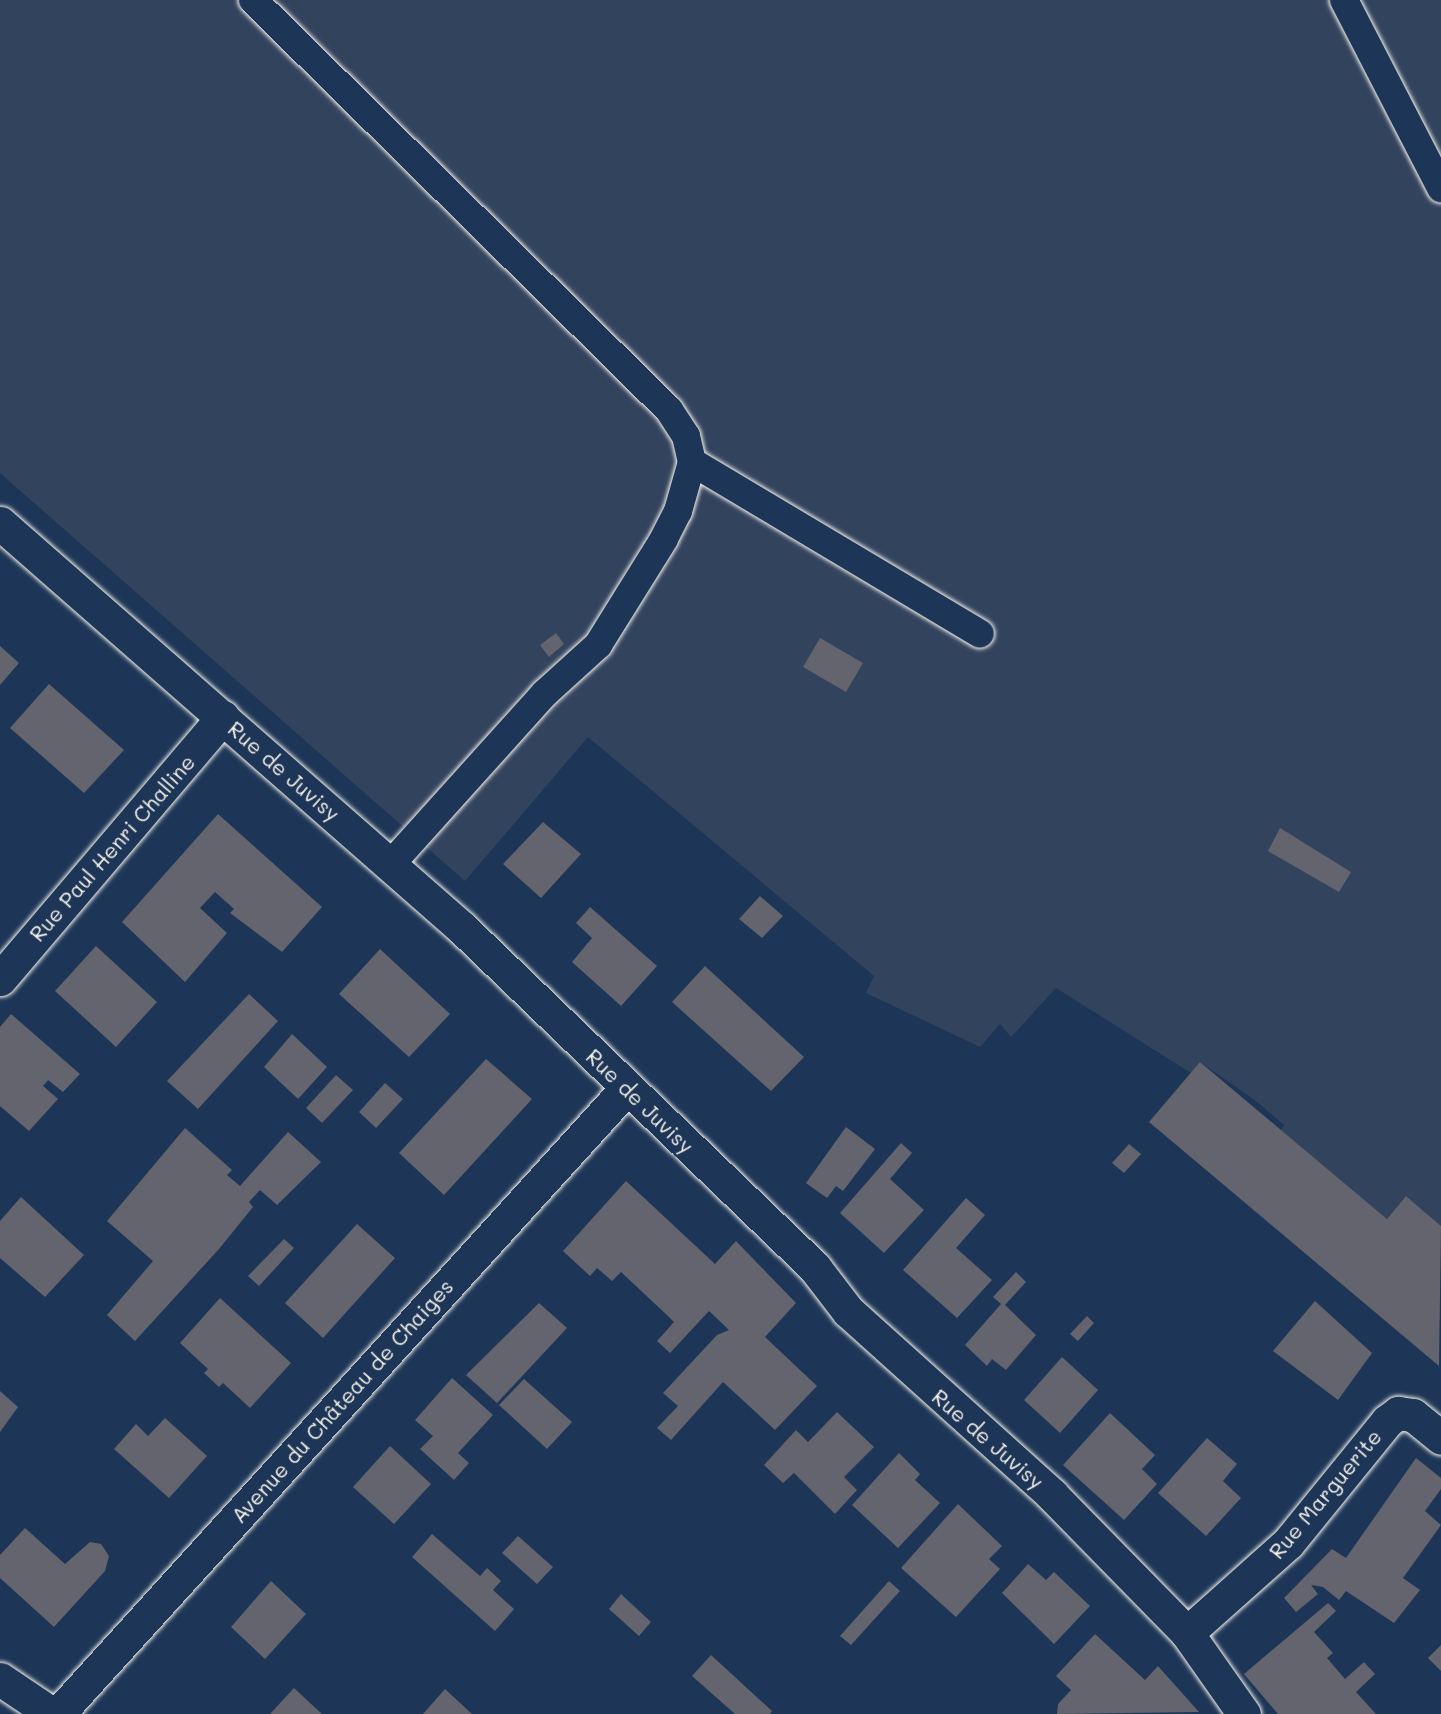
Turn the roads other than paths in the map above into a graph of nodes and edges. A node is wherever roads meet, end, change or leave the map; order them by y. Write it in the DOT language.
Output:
graph roads {
  1 [pos="253,0"];
  2 [pos="1344,0"];
  3 [pos="1441,188"];
  4 [pos="692,462"];
  5 [pos="0,523"];
  6 [pos="980,634"];
  7 [pos="224,717"];
  8 [pos="390,865"];
  9 [pos="0,979"];
  10 [pos="626,1089"];
  11 [pos="1441,1438"];
  12 [pos="1187,1633"];
  13 [pos="0,1678"];
  14 [pos="52,1714"];
  15 [pos="58,1714"];
  16 [pos="1244,1714"];
  1 -- 4 [label="lane"];
  2 -- 3 [label="lane"];
  4 -- 6 [label="lane"];
  4 -- 8 [label="lane"];
  5 -- 7 [label="street, Rue de Juvisy"];
  7 -- 8 [label="street, Rue de Juvisy"];
  7 -- 9 [label="street, Rue Paul Henri Challine"];
  8 -- 10 [label="street, Rue de Juvisy"];
  10 -- 12 [label="street, Rue de Juvisy"];
  10 -- 15 [label="street, Avenue du Château de Chaiges"];
  11 -- 12 [label="street, Rue Marguerite"];
  12 -- 16 [label="street, Rue de Juvisy"];
  13 -- 14 [label="street"];
}
